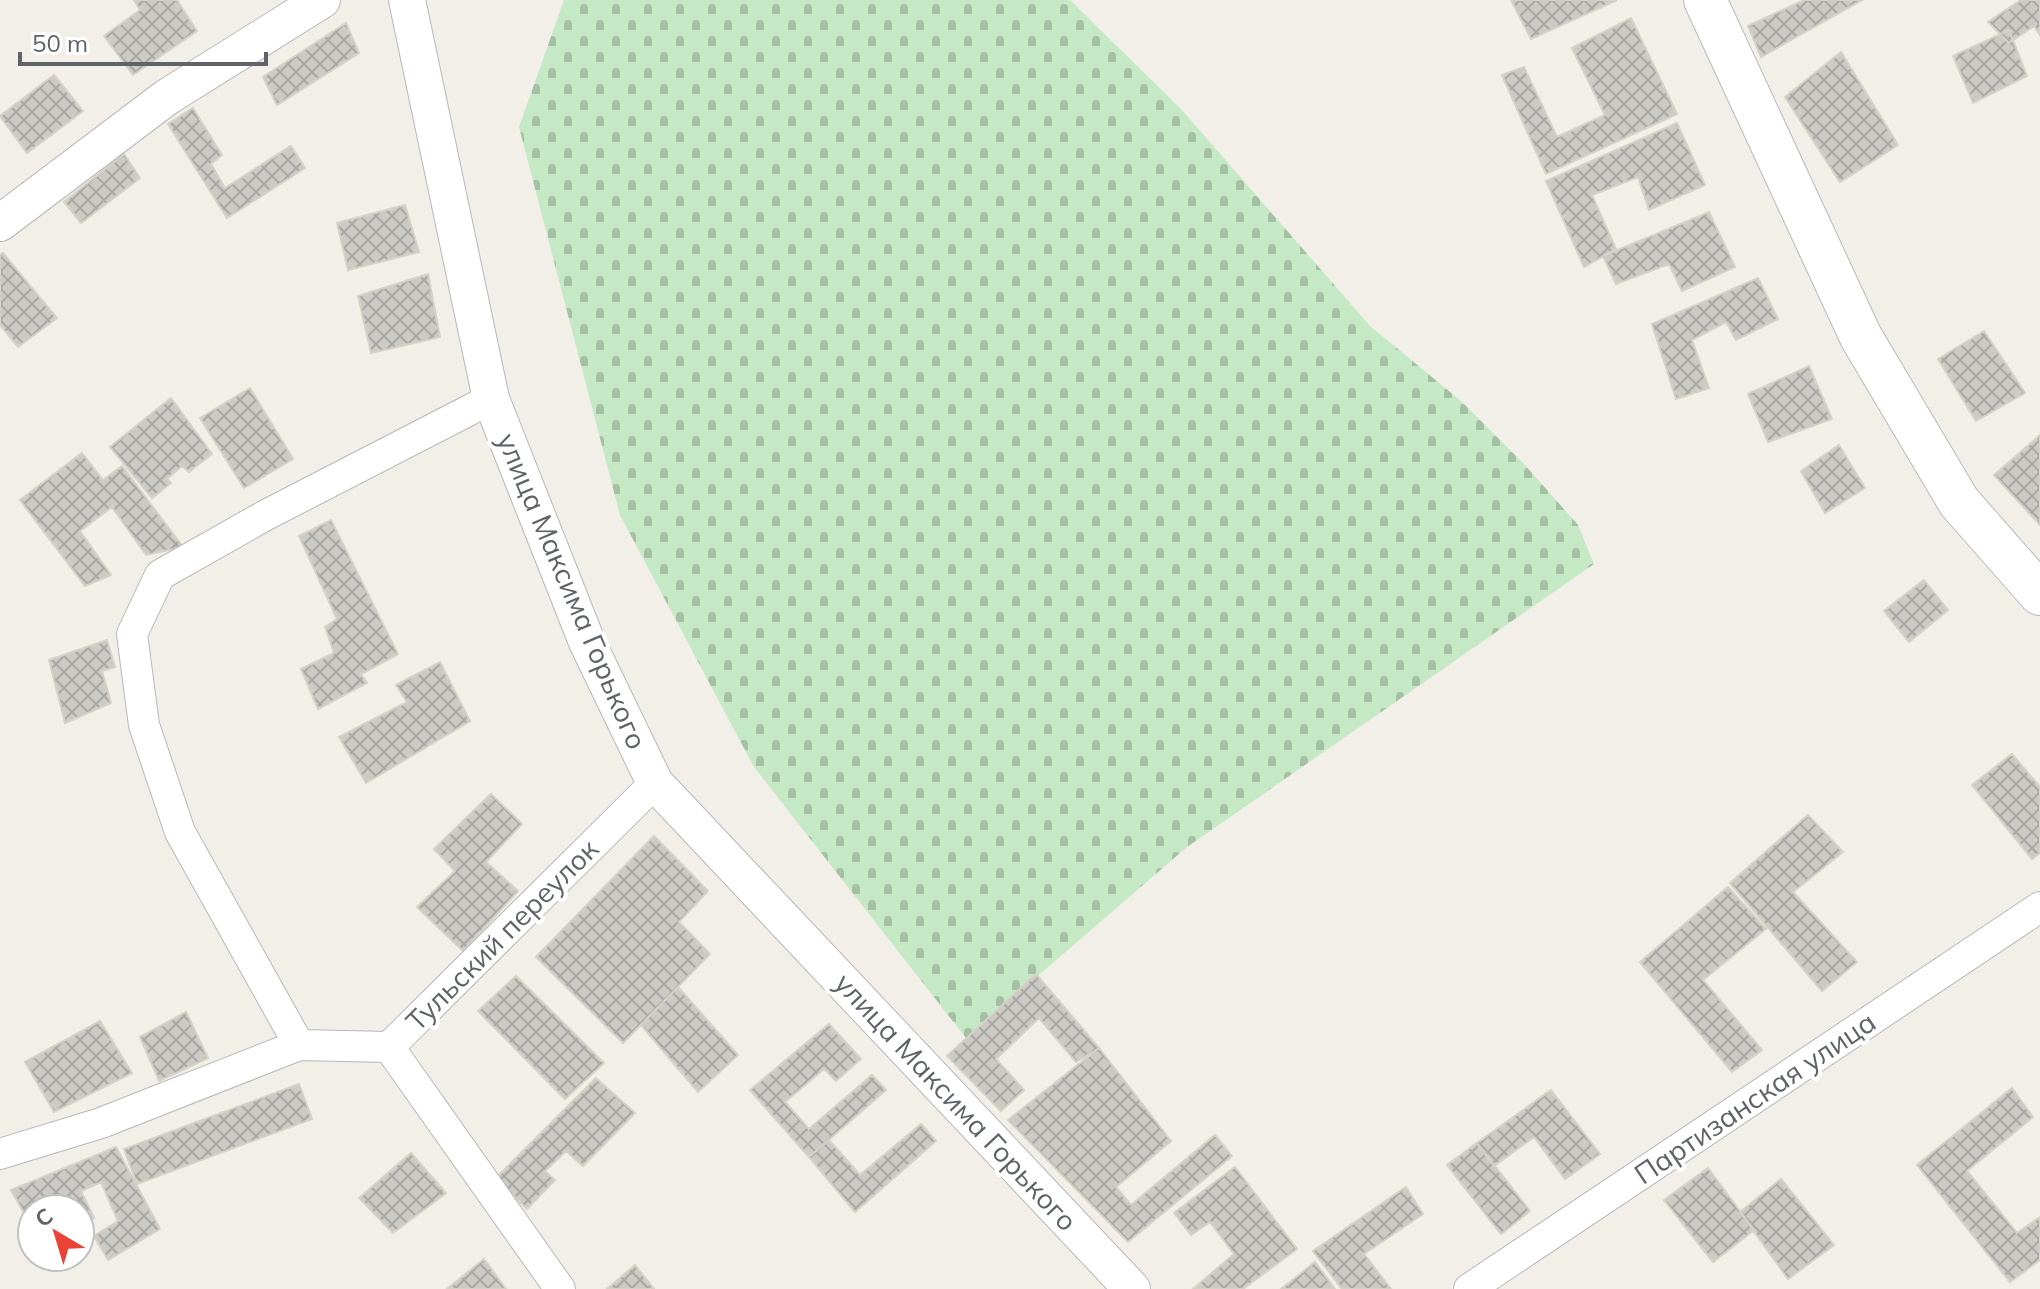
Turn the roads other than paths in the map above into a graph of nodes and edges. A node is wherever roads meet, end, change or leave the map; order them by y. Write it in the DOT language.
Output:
graph roads {
  1 [pos="322,0"];
  2 [pos="407,0"];
  3 [pos="1705,0"];
  4 [pos="0,223"];
  5 [pos="491,399"];
  6 [pos="2040,594"];
  7 [pos="655,783"];
  8 [pos="2040,907"];
  9 [pos="299,1045"];
  10 [pos="389,1047"];
  11 [pos="0,1154"];
  12 [pos="560,1289"];
  13 [pos="1132,1289"];
  14 [pos="1469,1289"];
  1 -- 4 [label="street"];
  2 -- 5 [label="street, улица Максима Горького"];
  3 -- 6 [label="main road"];
  5 -- 7 [label="street, улица Максима Горького"];
  5 -- 9 [label="street"];
  7 -- 10 [label="street, Тульский переулок"];
  7 -- 13 [label="street, улица Максима Горького"];
  8 -- 14 [label="street, Партизанская улица"];
  9 -- 10 [label="street"];
  9 -- 11 [label="street"];
  10 -- 12 [label="street, Тульский переулок"];
}
